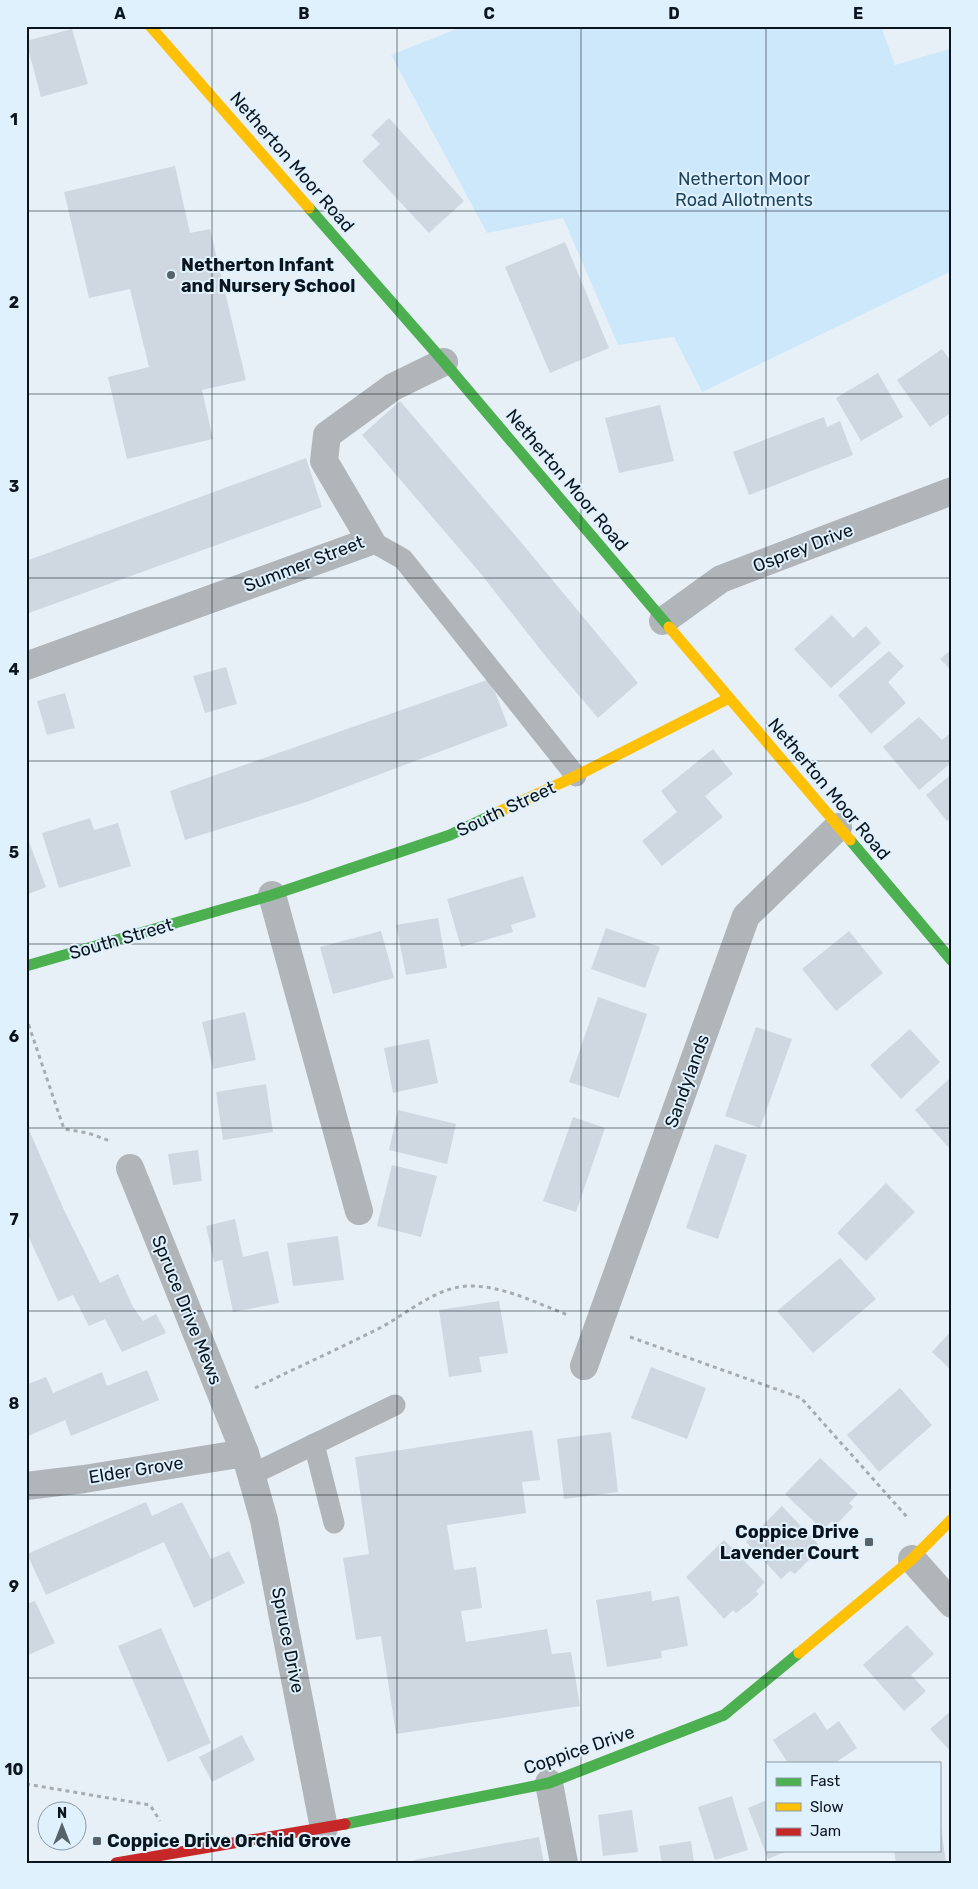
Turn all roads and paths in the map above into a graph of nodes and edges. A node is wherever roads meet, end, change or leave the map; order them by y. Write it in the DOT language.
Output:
graph roads {
  1 [pos="150,26"];
  2 [pos="444,362"];
  3 [pos="952,491"];
  4 [pos="371,541"];
  5 [pos="663,621"];
  6 [pos="26,666"];
  7 [pos="729,698"];
  8 [pos="576,776"];
  9 [pos="838,827"];
  10 [pos="272,895"];
  11 [pos="952,961"];
  12 [pos="26,966"];
  13 [pos="26,1018"];
  14 [pos="130,1168"];
  15 [pos="359,1211"];
  16 [pos="598,1326"];
  17 [pos="584,1366"];
  18 [pos="224,1403"];
  19 [pos="395,1405"];
  20 [pos="314,1444"];
  21 [pos="248,1464"];
  22 [pos="26,1486"];
  23 [pos="952,1519"];
  24 [pos="334,1523"];
  25 [pos="920,1551"];
  26 [pos="952,1604"];
  27 [pos="549,1783"];
  28 [pos="26,1784"];
  29 [pos="324,1828"];
  30 [pos="179,1852"];
  31 [pos="116,1863"];
  32 [pos="564,1863"];
  1 -- 2 [label="street, Netherton Moor Road"];
  2 -- 4 [label="street, Summer Street"];
  2 -- 5 [label="street, Netherton Moor Road"];
  3 -- 5 [label="street, Osprey Drive"];
  4 -- 6 [label="street, Summer Street"];
  4 -- 8 [label="lane"];
  5 -- 7 [label="street, Netherton Moor Road"];
  7 -- 8 [label="street, South Street"];
  7 -- 9 [label="street, Netherton Moor Road"];
  8 -- 10 [label="street, South Street"];
  9 -- 11 [label="street, Netherton Moor Road"];
  9 -- 16 [label="street, Sandylands"];
  10 -- 12 [label="street, South Street"];
  10 -- 15 [label="street"];
  13 -- 14 [label="path"];
  14 -- 18 [label="street, Spruce Drive Mews"];
  16 -- 17 [label="street, Sandylands"];
  16 -- 18 [label="path"];
  16 -- 25 [label="path"];
  18 -- 21 [label="street, Spruce Drive Mews"];
  19 -- 20 [label="lane"];
  20 -- 21 [label="lane"];
  20 -- 24 [label="lane"];
  21 -- 22 [label="street, Elder Grove"];
  21 -- 29 [label="street, Spruce Drive"];
  23 -- 25 [label="street, Coppice Drive"];
  25 -- 26 [label="street"];
  25 -- 27 [label="street, Coppice Drive"];
  27 -- 29 [label="street, Coppice Drive"];
  27 -- 32 [label="street"];
  28 -- 30 [label="path"];
  29 -- 30 [label="street, Coppice Drive"];
  30 -- 31 [label="street, Coppice Drive"];
}
